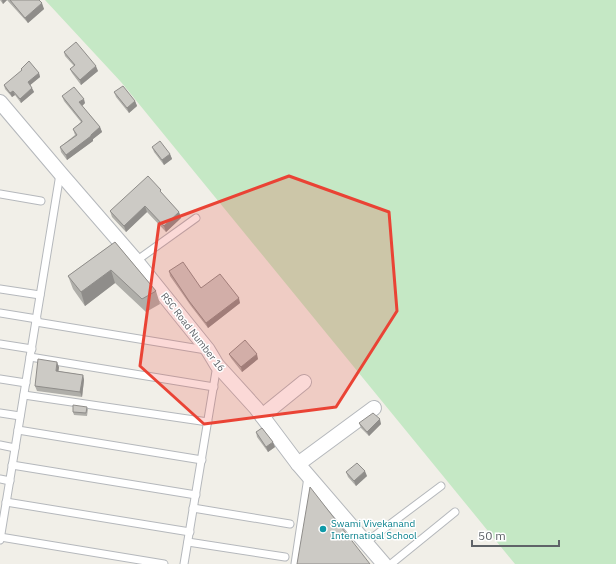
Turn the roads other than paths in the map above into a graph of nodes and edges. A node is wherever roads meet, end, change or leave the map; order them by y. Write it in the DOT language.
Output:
graph roads {
  1 [pos="0,102"];
  2 [pos="60,174"];
  3 [pos="0,194"];
  4 [pos="41,201"];
  5 [pos="196,218"];
  6 [pos="136,261"];
  7 [pos="0,289"];
  8 [pos="40,295"];
  9 [pos="0,313"];
  10 [pos="36,320"];
  11 [pos="0,344"];
  12 [pos="32,349"];
  13 [pos="208,350"];
  14 [pos="30,357"];
  15 [pos="217,365"];
  16 [pos="0,379"];
  17 [pos="304,382"];
  18 [pos="26,383"];
  19 [pos="214,387"];
  20 [pos="24,395"];
  21 [pos="374,408"];
  22 [pos="0,412"];
  23 [pos="20,416"];
  24 [pos="262,416"];
  25 [pos="208,422"];
  26 [pos="18,430"];
  27 [pos="0,445"];
  28 [pos="15,448"];
  29 [pos="202,460"];
  30 [pos="12,464"];
  31 [pos="298,464"];
  32 [pos="308,476"];
  33 [pos="0,479"];
  34 [pos="10,481"];
  35 [pos="441,486"];
  36 [pos="196,495"];
  37 [pos="6,502"];
  38 [pos="193,508"];
  39 [pos="455,512"];
  40 [pos="2,513"];
  41 [pos="290,524"];
  42 [pos="190,532"];
  43 [pos="0,539"];
  44 [pos="188,542"];
  45 [pos="365,543"];
  46 [pos="285,558"];
  47 [pos="164,564"];
  48 [pos="184,564"];
  49 [pos="295,564"];
  50 [pos="384,564"];
  51 [pos="391,564"];
  1 -- 2 [label="street, RSC Road Number 16"];
  2 -- 6 [label="street, RSC Road Number 16"];
  2 -- 8 [label="lane"];
  3 -- 4 [label="lane"];
  5 -- 6 [label="lane"];
  6 -- 13 [label="street, RSC Road Number 16"];
  7 -- 8 [label="lane"];
  8 -- 10 [label="lane"];
  9 -- 10 [label="lane"];
  10 -- 12 [label="lane"];
  10 -- 13 [label="lane"];
  11 -- 12 [label="lane"];
  12 -- 14 [label="lane"];
  13 -- 15 [label="street, RSC Road Number 16"];
  14 -- 18 [label="lane"];
  14 -- 19 [label="lane"];
  15 -- 19 [label="lane"];
  15 -- 24 [label="street, RSC Road Number 16"];
  16 -- 18 [label="lane"];
  17 -- 24 [label="street"];
  18 -- 20 [label="lane"];
  19 -- 25 [label="lane"];
  20 -- 23 [label="lane"];
  20 -- 25 [label="lane"];
  21 -- 31 [label="street"];
  22 -- 23 [label="lane"];
  23 -- 26 [label="lane"];
  24 -- 31 [label="street, RSC Road Number 16"];
  25 -- 29 [label="lane"];
  26 -- 28 [label="lane"];
  26 -- 29 [label="lane"];
  27 -- 28 [label="lane"];
  28 -- 30 [label="lane"];
  29 -- 36 [label="lane"];
  30 -- 34 [label="lane"];
  30 -- 36 [label="lane"];
  31 -- 32 [label="street, RSC Road Number 16"];
  32 -- 45 [label="street, RSC Road Number 16"];
  32 -- 49 [label="lane"];
  33 -- 34 [label="lane"];
  34 -- 37 [label="lane"];
  35 -- 45 [label="lane"];
  36 -- 38 [label="lane"];
  37 -- 40 [label="lane"];
  37 -- 42 [label="lane"];
  38 -- 41 [label="lane"];
  38 -- 42 [label="lane"];
  39 -- 51 [label="lane"];
  40 -- 43 [label="lane"];
  42 -- 44 [label="lane"];
  43 -- 47 [label="lane"];
  44 -- 46 [label="lane"];
  44 -- 48 [label="lane"];
  45 -- 50 [label="street, RSC Road Number 16"];
}
